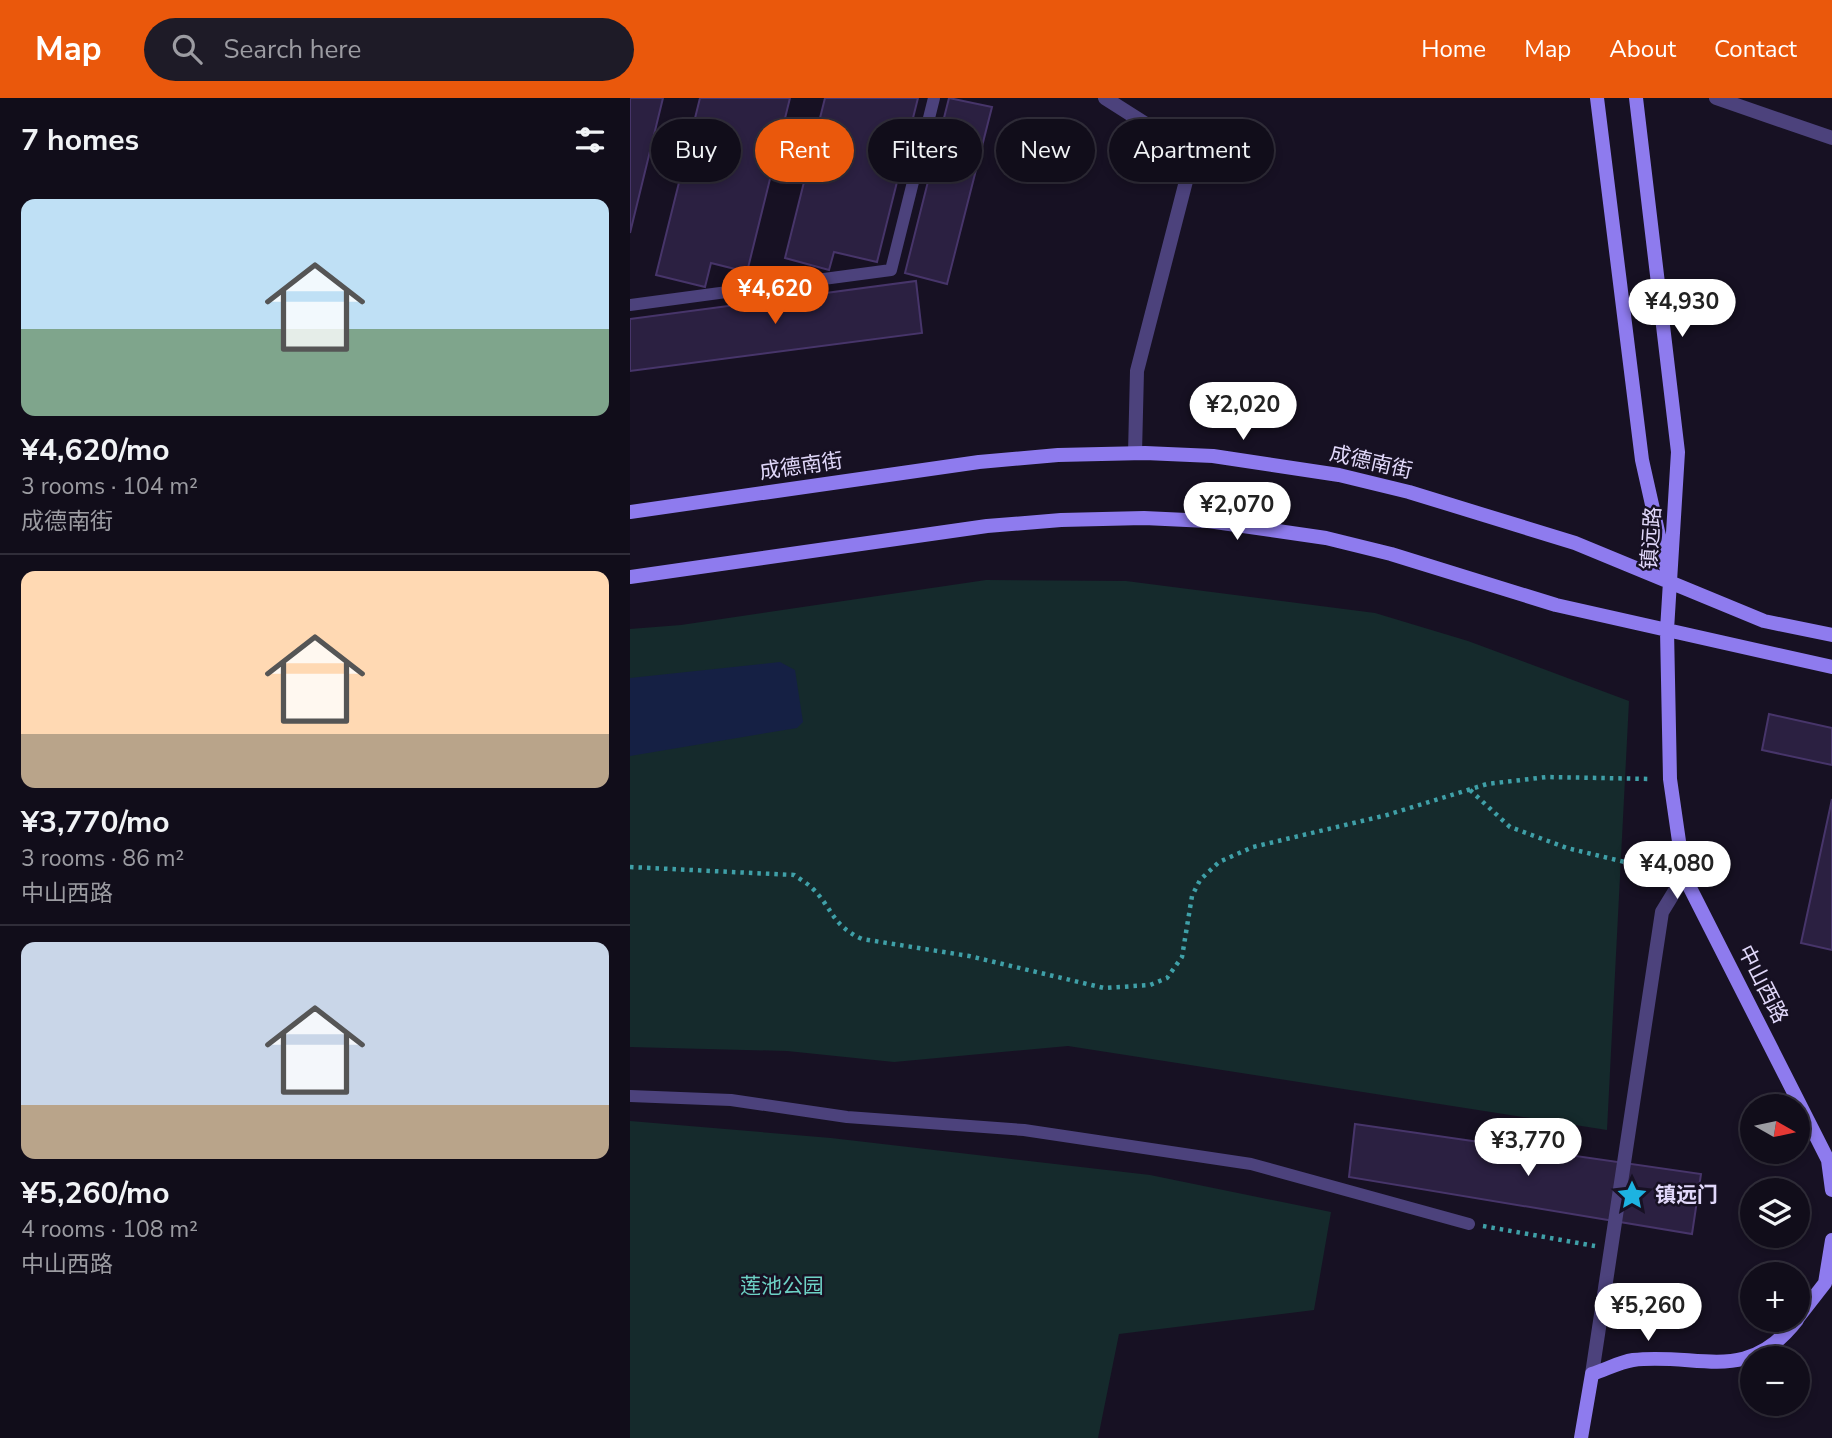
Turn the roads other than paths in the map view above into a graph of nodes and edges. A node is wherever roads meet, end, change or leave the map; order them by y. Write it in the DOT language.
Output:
graph roads {
  1 [pos="934,98"];
  2 [pos="1105,98"];
  3 [pos="1597,98"];
  4 [pos="1636,98"];
  5 [pos="1716,98"];
  6 [pos="1832,138"];
  7 [pos="630,304"];
  8 [pos="1135,453"];
  9 [pos="630,512"];
  10 [pos="630,577"];
  11 [pos="1669,582"];
  12 [pos="1667,630"];
  13 [pos="1832,635"];
  14 [pos="1832,667"];
  15 [pos="1684,876"];
  16 [pos="630,1096"];
  17 [pos="1832,1191"];
  18 [pos="1469,1224"];
  19 [pos="1832,1240"];
  20 [pos="1810,1302"];
  21 [pos="1783,1332"];
  22 [pos="1592,1374"];
  23 [pos="1581,1438"];
  1 -- 7 [label="lane"];
  2 -- 8 [label="street"];
  3 -- 11 [label="main road, 镇远路"];
  4 -- 11 [label="main road, 镇远路"];
  5 -- 6 [label="street"];
  8 -- 9 [label="main road, 成德南街"];
  8 -- 11 [label="main road, 成德南街"];
  10 -- 12 [label="main road"];
  11 -- 12 [label="main road, 中山西路"];
  11 -- 13 [label="main road, 成德南街"];
  12 -- 14 [label="main road"];
  12 -- 15 [label="main road, 中山西路"];
  15 -- 17 [label="main road, 中山西路"];
  15 -- 22 [label="street"];
  16 -- 18 [label="lane"];
  19 -- 20 [label="main road"];
  21 -- 22 [label="main road"];
  22 -- 23 [label="main road"];
}
